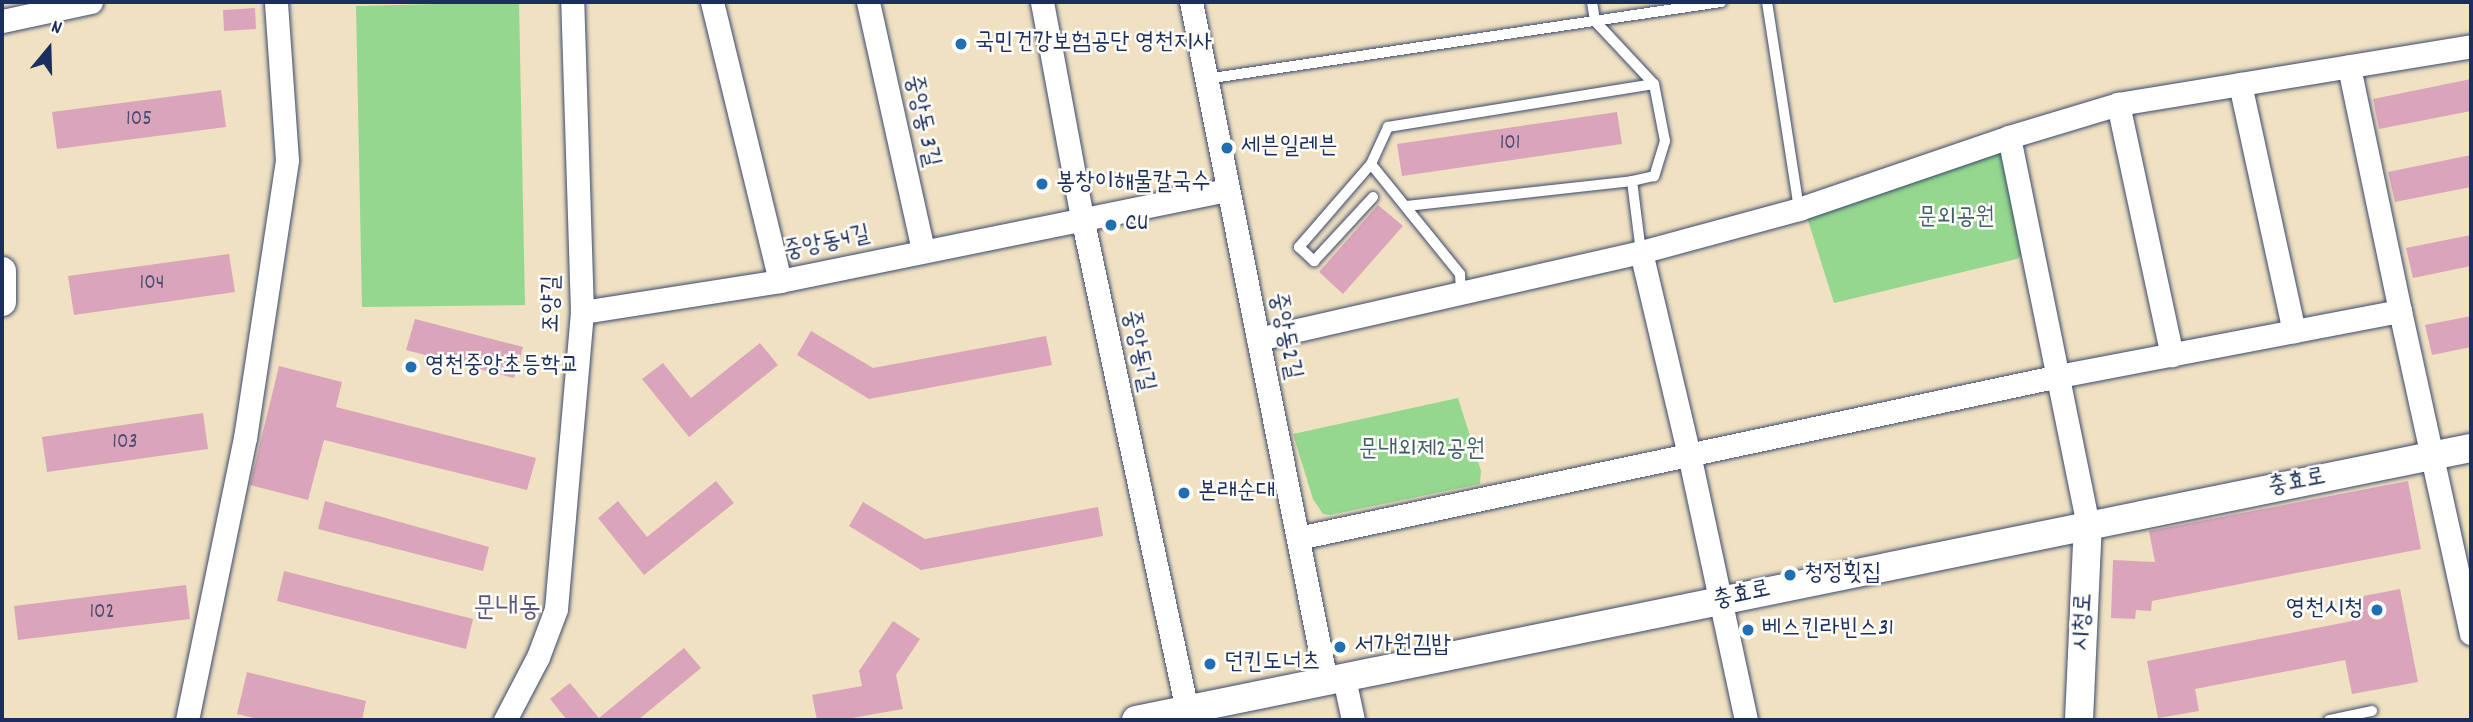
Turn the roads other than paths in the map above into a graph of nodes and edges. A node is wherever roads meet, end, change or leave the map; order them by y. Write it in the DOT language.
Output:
graph roads {
  1 [pos="91,2"];
  2 [pos="276,2"];
  3 [pos="572,2"];
  4 [pos="712,2"];
  5 [pos="868,2"];
  6 [pos="1042,2"];
  7 [pos="1191,2"];
  8 [pos="1592,2"];
  9 [pos="1721,2"];
  10 [pos="1767,2"];
  11 [pos="2,20"];
  12 [pos="1595,20"];
  13 [pos="2471,46"];
  14 [pos="2349,66"];
  15 [pos="1206,79"];
  16 [pos="1654,84"];
  17 [pos="2240,84"];
  18 [pos="2118,104"];
  19 [pos="2009,137"];
  20 [pos="1371,164"];
  21 [pos="1632,181"];
  22 [pos="1228,190"];
  23 [pos="1373,197"];
  24 [pos="1407,206"];
  25 [pos="1799,209"];
  26 [pos="1082,217"];
  27 [pos="923,251"];
  28 [pos="1641,252"];
  29 [pos="2,271"];
  30 [pos="780,281"];
  31 [pos="1461,293"];
  32 [pos="2,302"];
  33 [pos="2400,311"];
  34 [pos="582,312"];
  35 [pos="2294,331"];
  36 [pos="1258,340"];
  37 [pos="2172,355"];
  38 [pos="2059,376"];
  39 [pos="2471,448"];
  40 [pos="1689,454"];
  41 [pos="2431,456"];
  42 [pos="2088,524"];
  43 [pos="1298,538"];
  44 [pos="1719,600"];
  45 [pos="2471,633"];
  46 [pos="1335,680"];
  47 [pos="1187,710"];
  48 [pos="2372,711"];
  49 [pos="187,720"];
  50 [pos="505,720"];
  51 [pos="1136,720"];
  52 [pos="1353,720"];
  53 [pos="1746,720"];
  54 [pos="2079,720"];
  55 [pos="2329,720"];
  1 -- 11 [label="street"];
  2 -- 49 [label="street"];
  3 -- 34 [label="street, 조양길"];
  4 -- 30 [label="street"];
  5 -- 27 [label="street, 중앙동 3길"];
  6 -- 26 [label="street, 중앙동1길"];
  7 -- 15 [label="street, 중앙동2길"];
  8 -- 12 [label="lane"];
  9 -- 12 [label="lane"];
  10 -- 25 [label="lane"];
  12 -- 15 [label="lane"];
  12 -- 16 [label="lane"];
  13 -- 14 [label="street"];
  14 -- 17 [label="street"];
  14 -- 33 [label="street"];
  15 -- 22 [label="street, 중앙동2길"];
  16 -- 20 [label="lane"];
  16 -- 21 [label="lane"];
  17 -- 18 [label="street"];
  17 -- 35 [label="street"];
  18 -- 19 [label="street"];
  18 -- 37 [label="street"];
  19 -- 25 [label="street"];
  19 -- 38 [label="street"];
  20 -- 23 [label="lane"];
  20 -- 24 [label="lane"];
  21 -- 24 [label="lane"];
  21 -- 28 [label="lane"];
  22 -- 26 [label="street, 중앙동4길"];
  22 -- 36 [label="street, 중앙동2길"];
  24 -- 31 [label="lane"];
  25 -- 28 [label="street"];
  26 -- 27 [label="street, 중앙동4길"];
  26 -- 47 [label="street, 중앙동1길"];
  27 -- 30 [label="street, 중앙동4길"];
  28 -- 31 [label="street"];
  28 -- 40 [label="street"];
  29 -- 32 [label="street"];
  30 -- 34 [label="street, 중앙동4길"];
  31 -- 36 [label="street"];
  33 -- 35 [label="street"];
  33 -- 41 [label="street"];
  34 -- 50 [label="street, 조양길"];
  35 -- 37 [label="street"];
  36 -- 43 [label="street, 중앙동2길"];
  37 -- 38 [label="street"];
  38 -- 40 [label="street"];
  38 -- 42 [label="street"];
  39 -- 41 [label="street, 충효로"];
  40 -- 43 [label="street"];
  40 -- 44 [label="street"];
  41 -- 42 [label="street, 충효로"];
  41 -- 45 [label="street"];
  42 -- 44 [label="street, 충효로"];
  42 -- 54 [label="street, 시청로"];
  43 -- 46 [label="street, 중앙동2길"];
  44 -- 46 [label="street, 충효로"];
  44 -- 53 [label="street"];
  46 -- 47 [label="street, 충효로"];
  46 -- 52 [label="street, 중앙동2길"];
  47 -- 51 [label="street, 충효로"];
  48 -- 55 [label="lane"];
}
